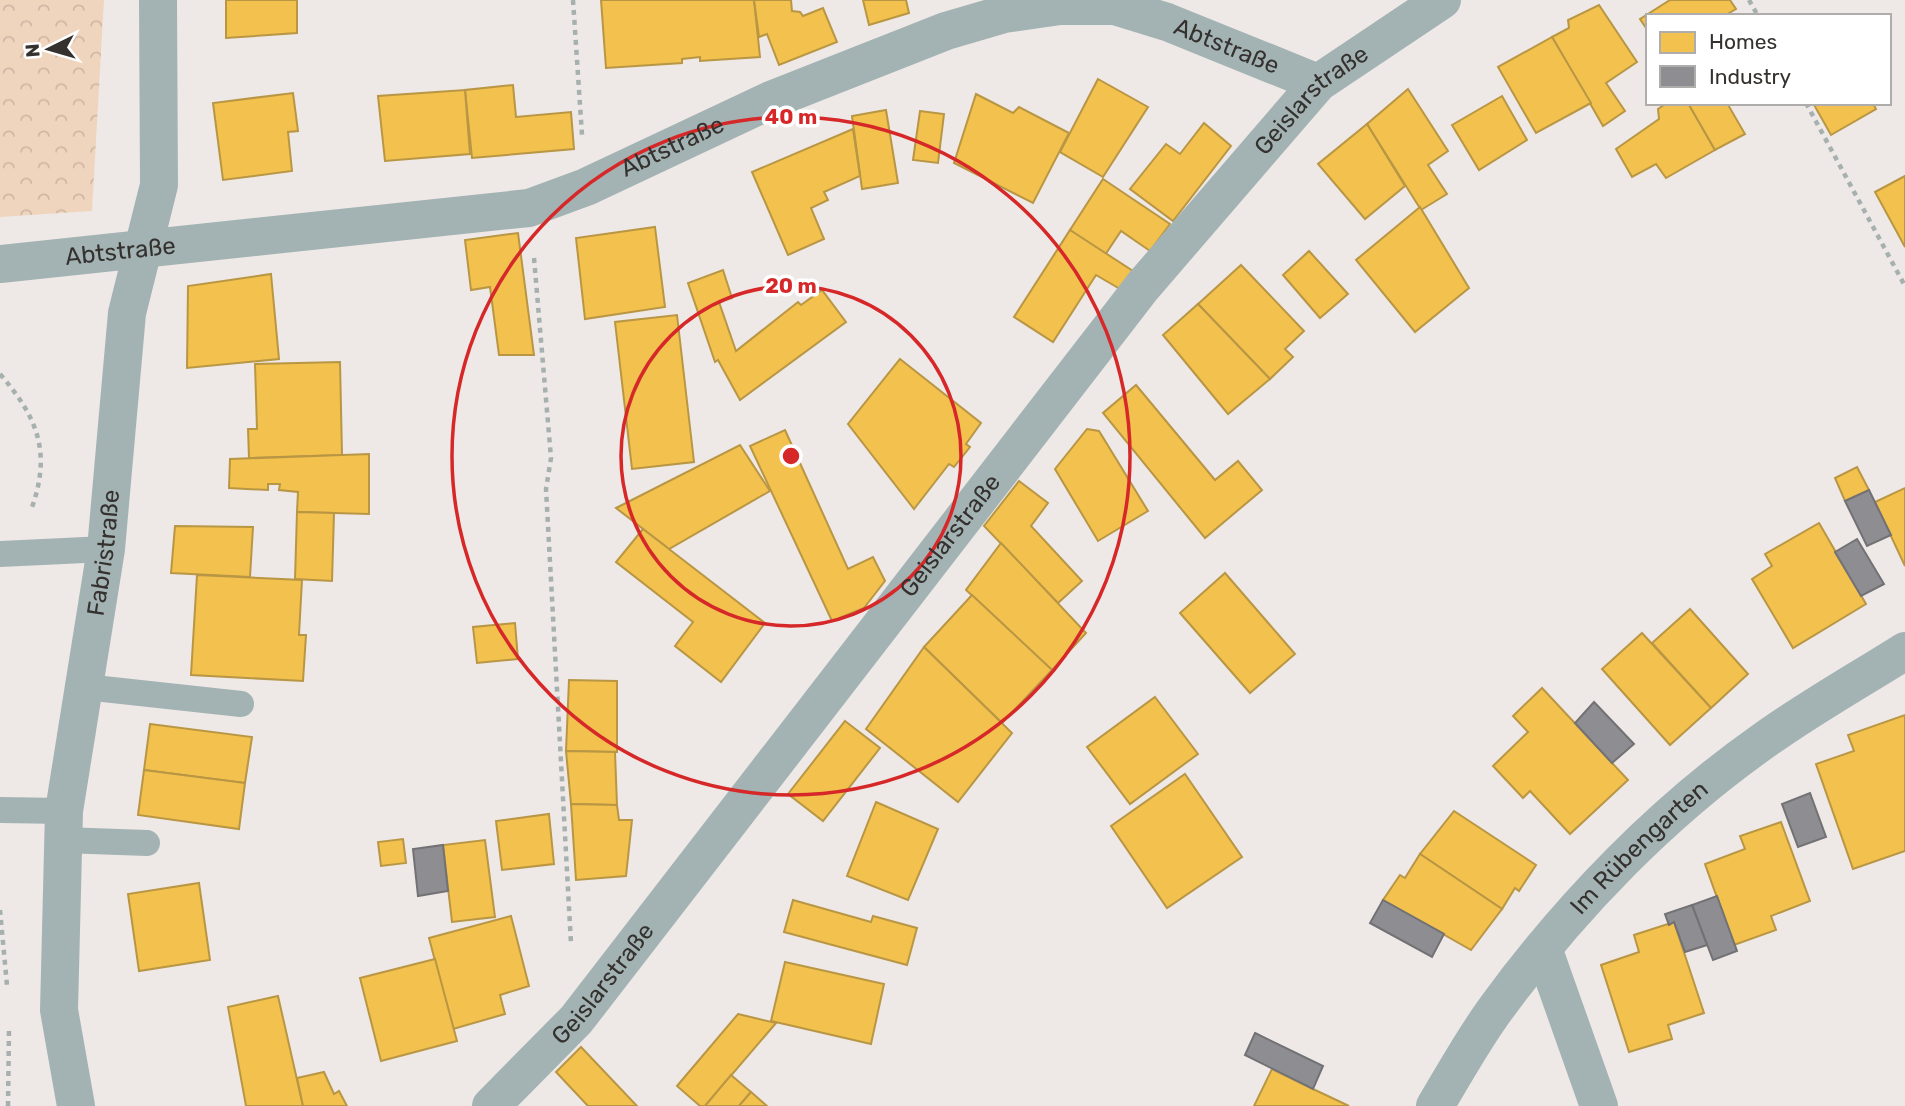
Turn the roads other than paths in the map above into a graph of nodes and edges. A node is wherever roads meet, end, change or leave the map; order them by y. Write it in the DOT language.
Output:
graph roads {
  1 [pos="158,0"];
  2 [pos="1442,0"];
  3 [pos="1318,83"];
  4 [pos="144,248"];
  5 [pos="0,264"];
  6 [pos="106,549"];
  7 [pos="7,553"];
  8 [pos="1905,651"];
  9 [pos="85,687"];
  10 [pos="241,704"];
  11 [pos="0,810"];
  12 [pos="64,825"];
  13 [pos="147,843"];
  14 [pos="1543,948"];
  15 [pos="76,1106"];
  16 [pos="491,1106"];
  17 [pos="1435,1106"];
  18 [pos="1600,1106"];
  1 -- 4 [label="street, Fabristraße"];
  2 -- 3 [label="street, Geislarstraße"];
  3 -- 4 [label="street, Abtstraße"];
  3 -- 16 [label="street, Geislarstraße"];
  4 -- 5 [label="street, Abtstraße"];
  4 -- 6 [label="street, Fabristraße"];
  6 -- 7 [label="lane"];
  6 -- 9 [label="street, Fabristraße"];
  8 -- 14 [label="street, Im Rübengarten"];
  9 -- 10 [label="lane"];
  9 -- 12 [label="street, Fabristraße"];
  11 -- 12 [label="lane"];
  12 -- 13 [label="lane"];
  12 -- 15 [label="street, Fabristraße"];
  14 -- 17 [label="street, Im Rübengarten"];
  14 -- 18 [label="street"];
}
